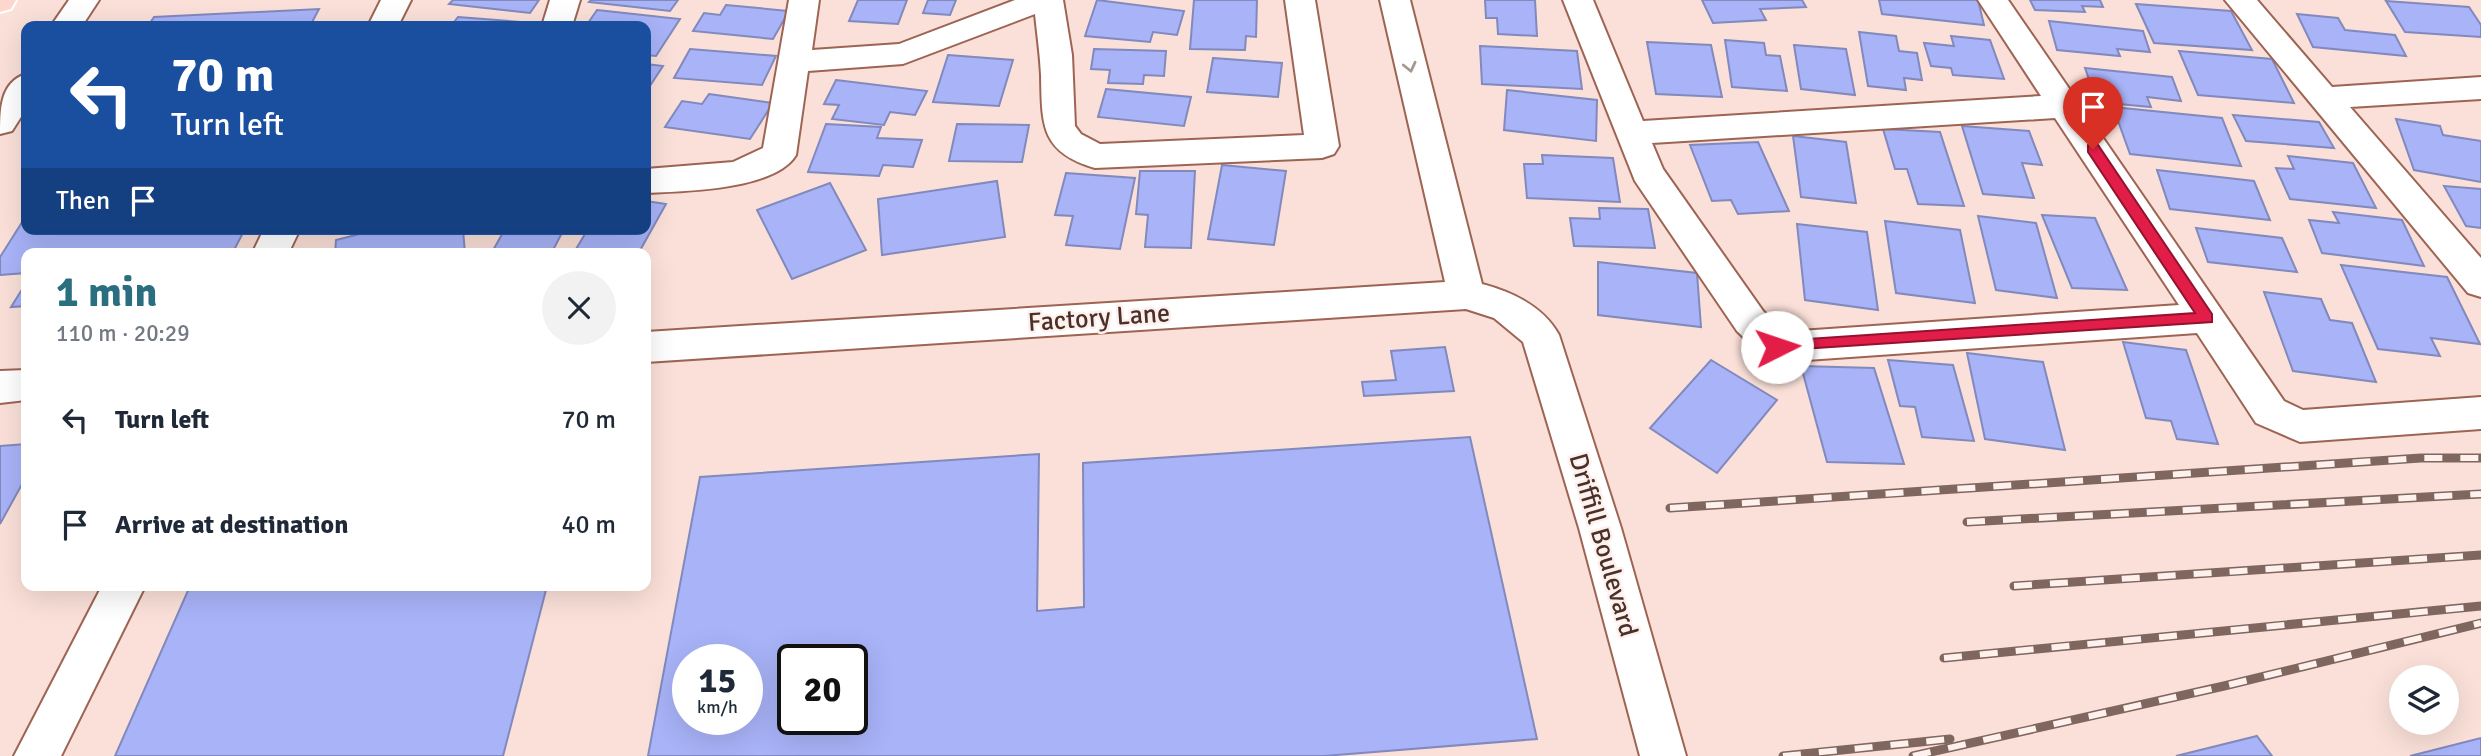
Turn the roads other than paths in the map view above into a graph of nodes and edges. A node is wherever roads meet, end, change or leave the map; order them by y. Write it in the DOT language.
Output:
graph roads {
  1 [pos="84,0"];
  2 [pos="397,0"];
  3 [pos="565,0"];
  4 [pos="804,0"];
  5 [pos="1046,0"];
  6 [pos="1300,0"];
  7 [pos="1395,0"];
  8 [pos="1578,0"];
  9 [pos="1993,0"];
  10 [pos="2241,0"];
  11 [pos="69,21"];
  12 [pos="386,21"];
  13 [pos="559,21"];
  14 [pos="796,62"];
  15 [pos="2481,88"];
  16 [pos="21,92"];
  17 [pos="2323,98"];
  18 [pos="2065,106"];
  19 [pos="0,123"];
  20 [pos="1632,133"];
  21 [pos="651,181"];
  22 [pos="2481,283"];
  23 [pos="1466,295"];
  24 [pos="2206,318"];
  25 [pos="1541,335"];
  26 [pos="651,347"];
  27 [pos="21,386"];
  28 [pos="0,387"];
  29 [pos="2481,413"];
  30 [pos="121,591"];
  31 [pos="37,756"];
  32 [pos="1663,756"];
  1 -- 11 [label="street"];
  2 -- 12 [label="street"];
  3 -- 13 [label="street"];
  4 -- 14 [label="street"];
  5 -- 6 [label="street"];
  5 -- 14 [label="street"];
  7 -- 23 [label="street, one-way"];
  8 -- 20 [label="street"];
  9 -- 18 [label="street"];
  10 -- 17 [label="street"];
  14 -- 21 [label="street"];
  15 -- 17 [label="street"];
  16 -- 19 [label="street"];
  17 -- 22 [label="street"];
  18 -- 20 [label="street"];
  18 -- 24 [label="street"];
  20 -- 24 [label="street"];
  23 -- 25 [label="street, Factory Lane"];
  23 -- 26 [label="street, Factory Lane"];
  24 -- 29 [label="street"];
  25 -- 32 [label="street, Driffill Boulevard"];
  27 -- 28 [label="street"];
  30 -- 31 [label="street"];
}
